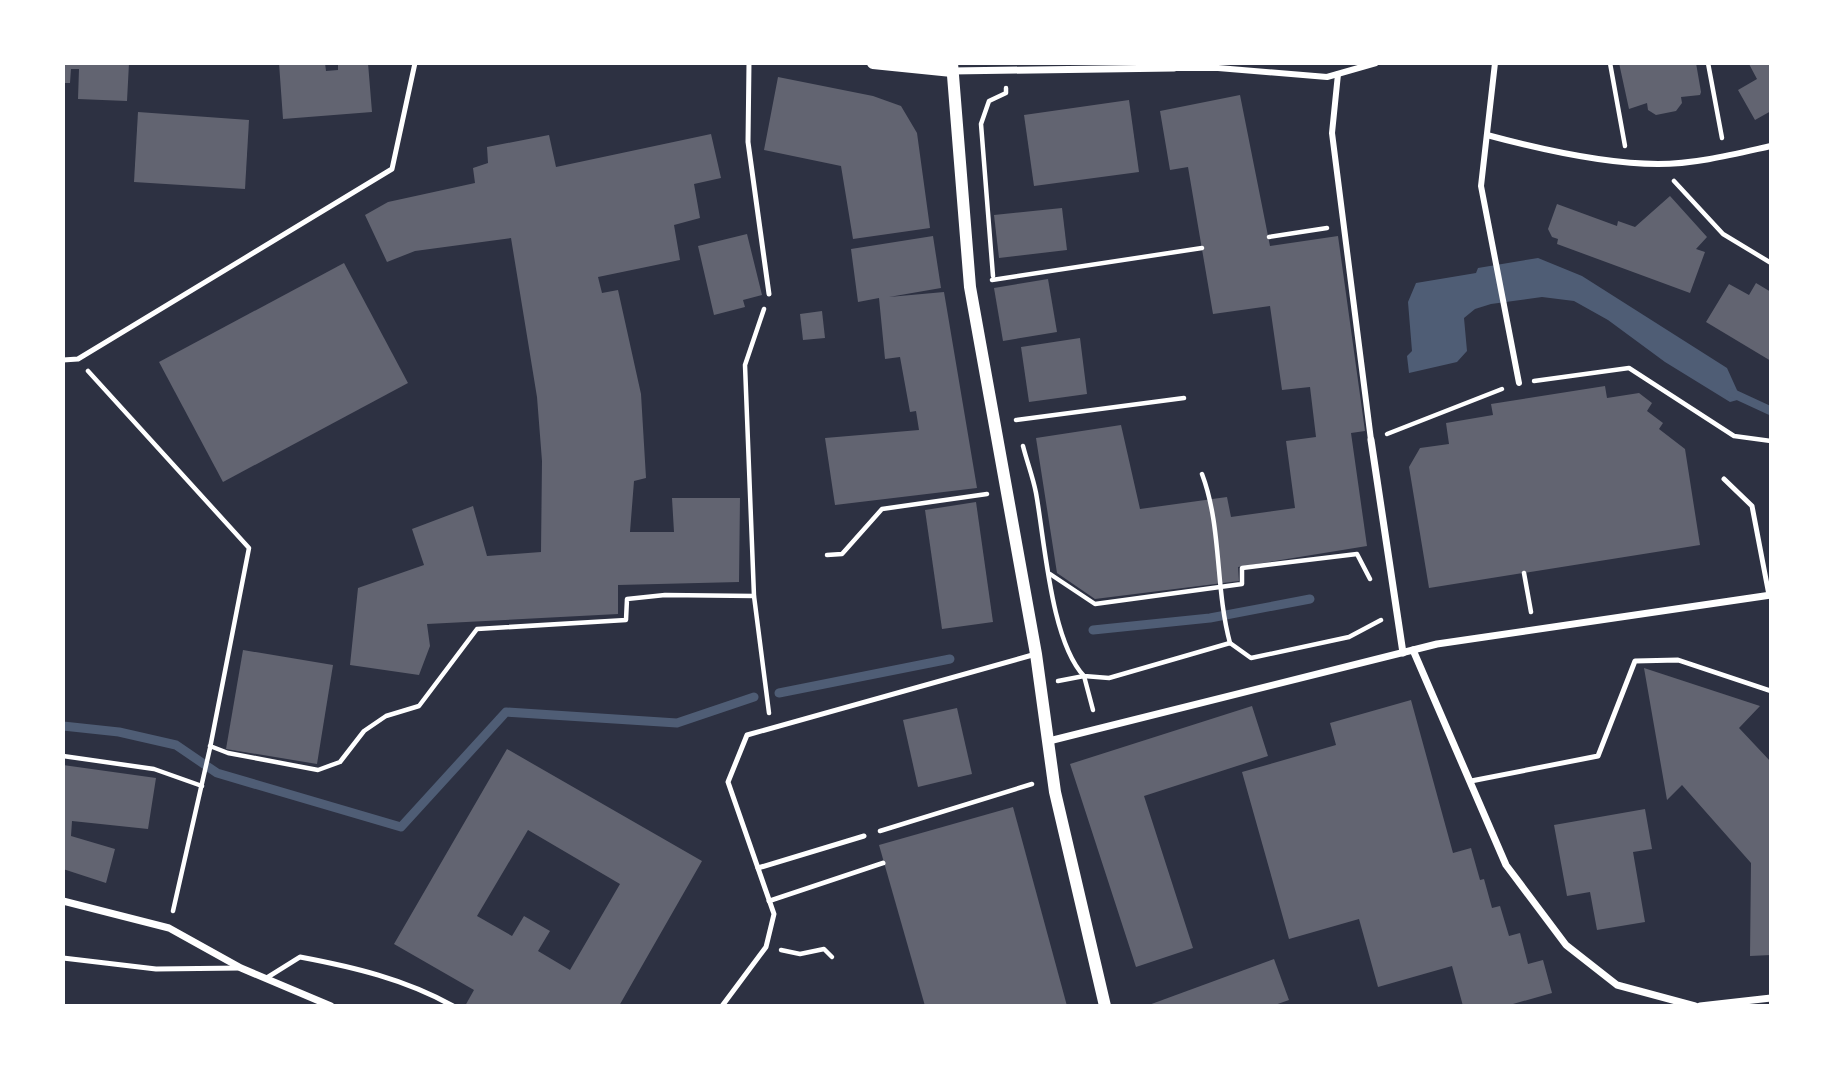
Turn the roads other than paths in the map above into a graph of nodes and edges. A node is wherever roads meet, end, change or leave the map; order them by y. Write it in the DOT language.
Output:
graph roads {
  1 [pos="415,63"];
  2 [pos="749,63"];
  3 [pos="873,63"];
  4 [pos="1377,63"];
  5 [pos="1495,63"];
  6 [pos="952,67"];
  7 [pos="1174,68"];
  8 [pos="1338,74"];
  9 [pos="1487,135"];
  10 [pos="1771,146"];
  11 [pos="769,294"];
  12 [pos="63,360"];
  13 [pos="1518,383"];
  14 [pos="1371,440"];
  15 [pos="1724,479"];
  16 [pos="1770,595"];
  17 [pos="1413,650"];
  18 [pos="1403,653"];
  19 [pos="1036,654"];
  20 [pos="1771,691"];
  21 [pos="1049,741"];
  22 [pos="1471,781"];
  23 [pos="864,836"];
  24 [pos="883,863"];
  25 [pos="758,868"];
  26 [pos="63,901"];
  27 [pos="769,901"];
  28 [pos="63,958"];
  29 [pos="241,968"];
  30 [pos="268,977"];
  31 [pos="1771,998"];
  32 [pos="331,1006"];
  33 [pos="453,1006"];
  34 [pos="722,1006"];
  35 [pos="1105,1006"];
  36 [pos="1698,1006"];
  1 -- 12 [label="lane"];
  2 -- 11 [label="lane"];
  3 -- 6 [label="street"];
  4 -- 8 [label="street"];
  5 -- 9 [label="street"];
  6 -- 7 [label="street"];
  6 -- 19 [label="street"];
  7 -- 8 [label="street"];
  8 -- 14 [label="street"];
  9 -- 10 [label="street"];
  9 -- 13 [label="street"];
  14 -- 18 [label="street"];
  15 -- 16 [label="lane"];
  16 -- 17 [label="street"];
  17 -- 18 [label="street"];
  17 -- 22 [label="street"];
  18 -- 21 [label="street"];
  19 -- 21 [label="street"];
  19 -- 25 [label="lane"];
  20 -- 22 [label="lane"];
  21 -- 35 [label="street"];
  22 -- 36 [label="street"];
  23 -- 25 [label="lane"];
  24 -- 27 [label="lane"];
  25 -- 27 [label="lane"];
  26 -- 29 [label="street"];
  27 -- 34 [label="lane"];
  28 -- 29 [label="lane"];
  29 -- 30 [label="street"];
  30 -- 32 [label="street"];
  30 -- 33 [label="lane"];
  31 -- 36 [label="street"];
}
